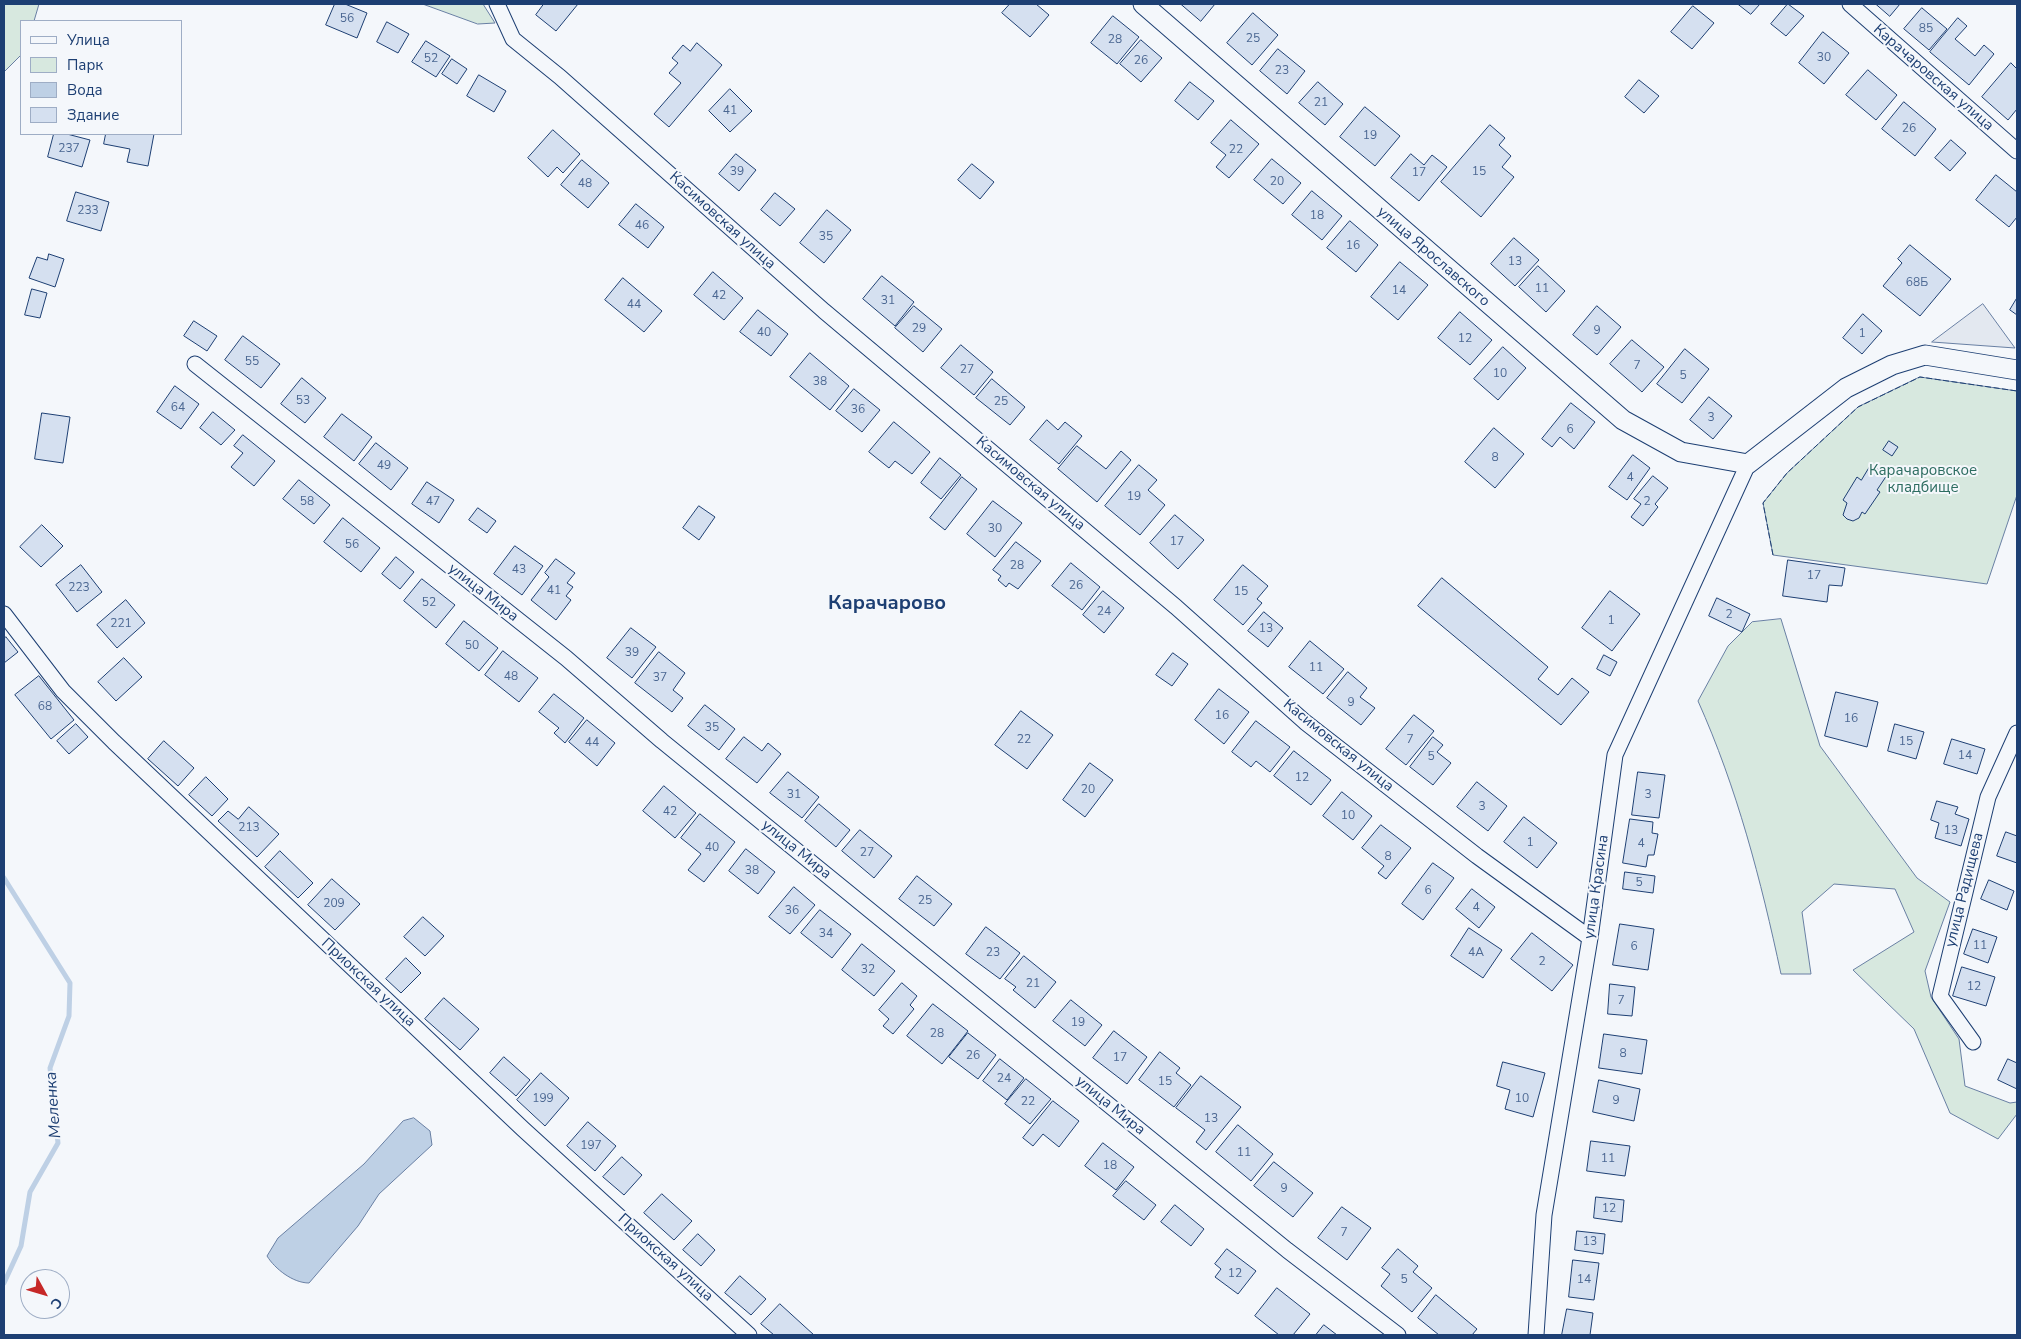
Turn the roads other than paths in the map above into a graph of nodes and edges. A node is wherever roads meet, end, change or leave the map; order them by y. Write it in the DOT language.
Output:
graph roads {
  1 [pos="497,4"];
  2 [pos="1143,4"];
  3 [pos="1850,4"];
  4 [pos="2017,151"];
  5 [pos="195,364"];
  6 [pos="2017,370"];
  7 [pos="1748,464"];
  8 [pos="4,614"];
  9 [pos="2017,733"];
  10 [pos="1590,938"];
  11 [pos="1973,1042"];
  12 [pos="749,1335"];
  13 [pos="1398,1335"];
  14 [pos="1536,1335"];
  1 -- 10 [label="street, Касимовская улица"];
  2 -- 7 [label="street, улица Ярославского"];
  3 -- 4 [label="street, Карачаровская улица"];
  5 -- 13 [label="street, улица Мира"];
  6 -- 7 [label="street"];
  7 -- 10 [label="street, улица Красина"];
  8 -- 12 [label="street, Приокская улица"];
  9 -- 11 [label="street, улица Радищева"];
  10 -- 14 [label="street, улица Красина"];
}
